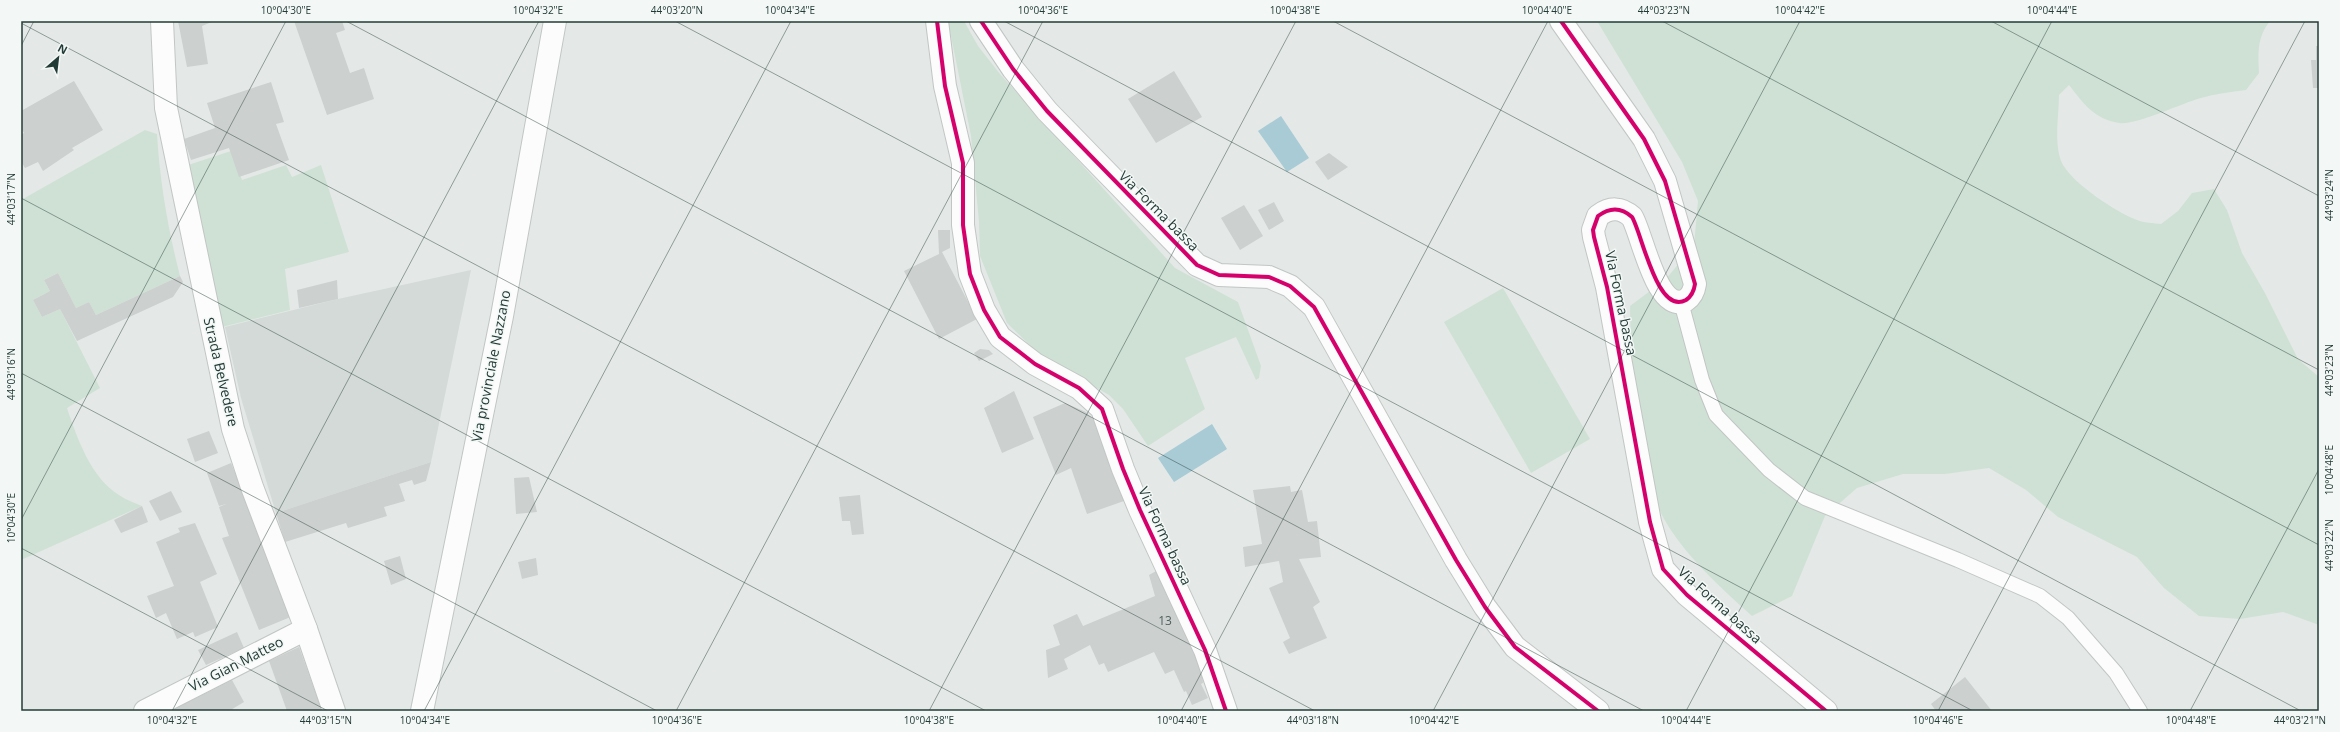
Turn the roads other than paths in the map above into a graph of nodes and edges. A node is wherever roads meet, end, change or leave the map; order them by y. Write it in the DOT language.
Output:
graph roads {
  1 [pos="162,21"];
  2 [pos="555,21"];
  3 [pos="937,21"];
  4 [pos="981,21"];
  5 [pos="1561,21"];
  6 [pos="1681,302"];
  7 [pos="306,629"];
  8 [pos="145,711"];
  9 [pos="334,711"];
  10 [pos="422,711"];
  11 [pos="1226,711"];
  12 [pos="1598,711"];
  13 [pos="1826,711"];
  14 [pos="2140,711"];
  1 -- 7 [label="street, Strada Belvedere"];
  2 -- 10 [label="street, Via provinciale Nazzano"];
  3 -- 11 [label="street, Via Forma bassa"];
  4 -- 12 [label="street, Via Forma bassa"];
  5 -- 6 [label="street"];
  6 -- 13 [label="street, Via Forma bassa"];
  6 -- 14 [label="lane"];
  7 -- 8 [label="street, Via Gian Matteo"];
  7 -- 9 [label="street, Strada Belvedere"];
}
